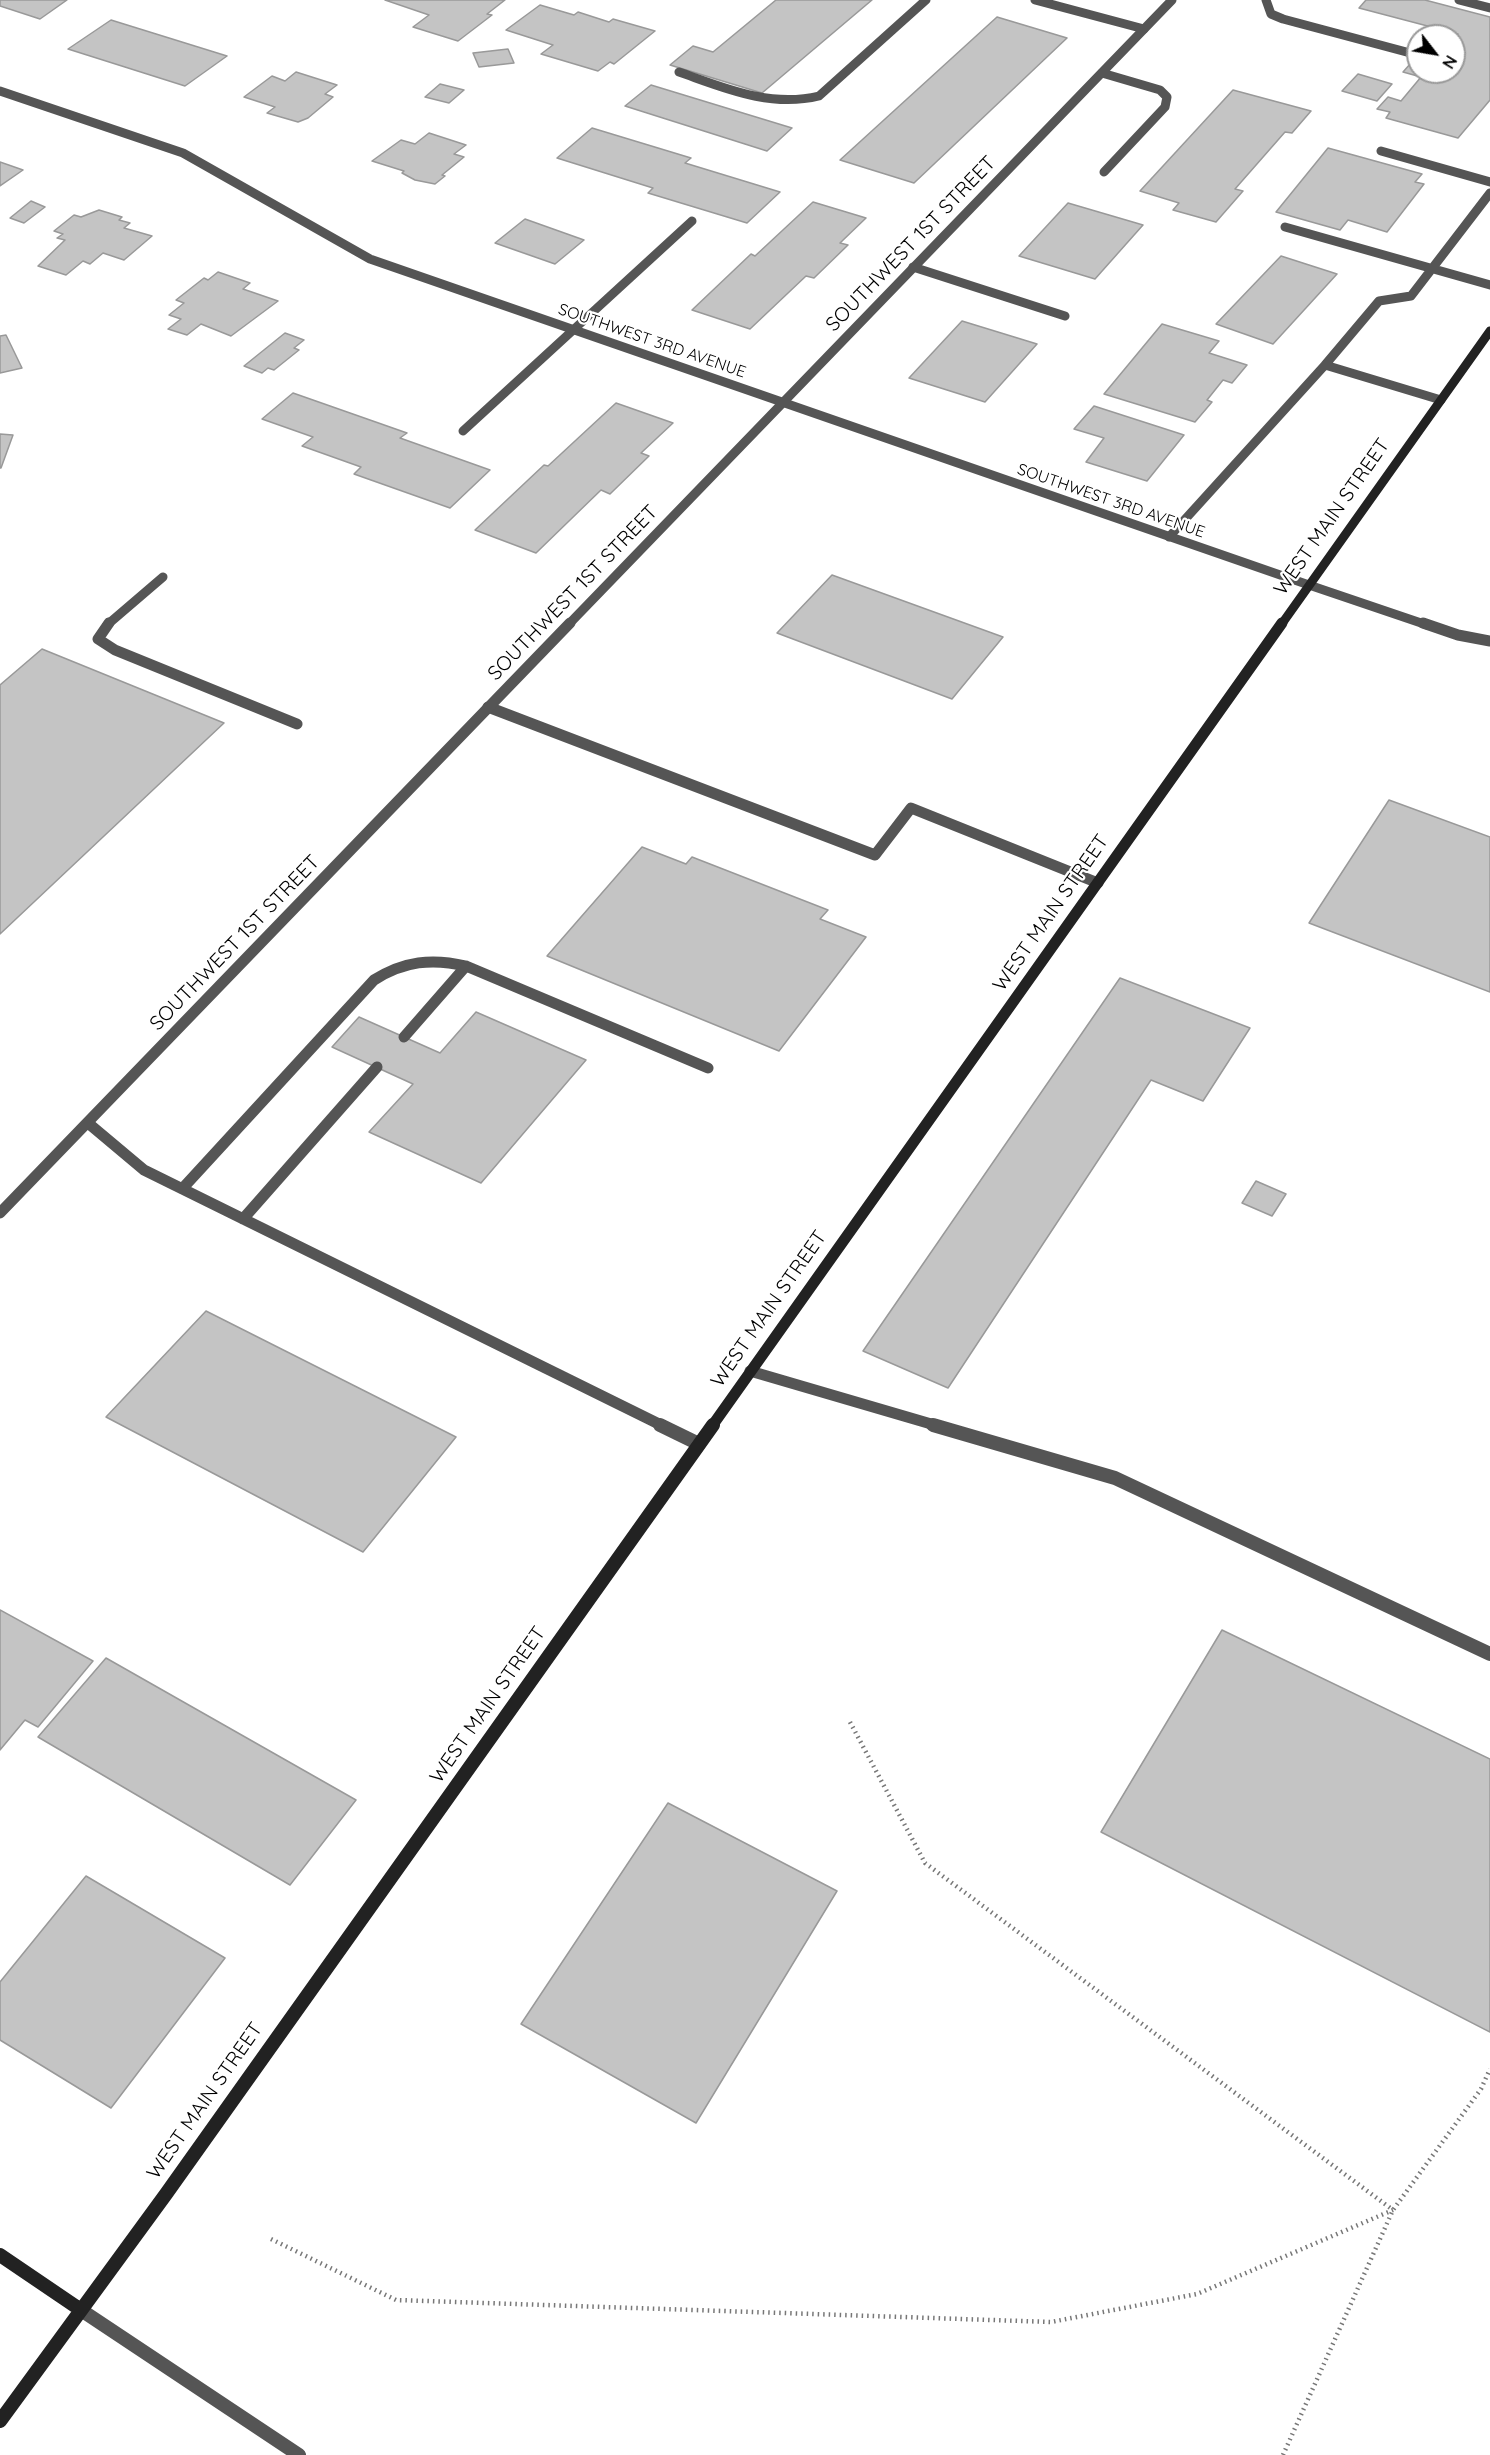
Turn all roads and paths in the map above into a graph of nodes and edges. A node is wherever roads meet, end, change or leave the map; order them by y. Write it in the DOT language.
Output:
graph roads {
  1 [pos="926,0"];
  2 [pos="1035,0"];
  3 [pos="1172,0"];
  4 [pos="1266,0"];
  5 [pos="1459,0"];
  6 [pos="1490,8"];
  7 [pos="1144,29"];
  8 [pos="1406,52"];
  9 [pos="679,72"];
  10 [pos="1102,73"];
  11 [pos="0,91"];
  12 [pos="1381,151"];
  13 [pos="1104,172"];
  14 [pos="1490,182"];
  15 [pos="1490,193"];
  16 [pos="692,222"];
  17 [pos="1285,227"];
  18 [pos="914,267"];
  19 [pos="1433,269"];
  20 [pos="1490,285"];
  21 [pos="1065,316"];
  22 [pos="572,329"];
  23 [pos="1490,331"];
  24 [pos="1325,365"];
  25 [pos="1441,400"];
  26 [pos="783,402"];
  27 [pos="463,431"];
  28 [pos="1169,537"];
  29 [pos="163,577"];
  30 [pos="1309,585"];
  31 [pos="1490,641"];
  32 [pos="488,707"];
  33 [pos="297,724"];
  34 [pos="1098,883"];
  35 [pos="466,966"];
  36 [pos="404,1037"];
  37 [pos="377,1067"];
  38 [pos="708,1068"];
  39 [pos="88,1123"];
  40 [pos="182,1189"];
  41 [pos="0,1213"];
  42 [pos="243,1219"];
  43 [pos="750,1371"];
  44 [pos="699,1444"];
  45 [pos="1490,1654"];
  46 [pos="850,1722"];
  47 [pos="1490,2069"];
  48 [pos="1393,2210"];
  49 [pos="271,2239"];
  50 [pos="0,2255"];
  51 [pos="81,2310"];
  52 [pos="0,2421"];
  53 [pos="299,2455"];
  54 [pos="1283,2455"];
  1 -- 9 [label="street"];
  2 -- 7 [label="street"];
  3 -- 7 [label="street, SOUTHWEST 1ST STREET"];
  4 -- 8 [label="street"];
  5 -- 6 [label="street"];
  7 -- 10 [label="street, SOUTHWEST 1ST STREET"];
  10 -- 13 [label="street"];
  10 -- 18 [label="street, SOUTHWEST 1ST STREET"];
  11 -- 22 [label="street, SOUTHWEST 3RD AVENUE"];
  12 -- 14 [label="street"];
  15 -- 19 [label="street"];
  16 -- 22 [label="street"];
  17 -- 19 [label="street"];
  18 -- 21 [label="street"];
  18 -- 26 [label="street, SOUTHWEST 1ST STREET"];
  19 -- 20 [label="street"];
  19 -- 24 [label="street"];
  22 -- 26 [label="street, SOUTHWEST 3RD AVENUE"];
  22 -- 27 [label="street"];
  23 -- 25 [label="main road, WEST MAIN STREET"];
  24 -- 25 [label="street"];
  24 -- 28 [label="street"];
  25 -- 30 [label="main road, WEST MAIN STREET"];
  26 -- 28 [label="street, SOUTHWEST 3RD AVENUE"];
  26 -- 32 [label="street, SOUTHWEST 1ST STREET"];
  28 -- 30 [label="street, SOUTHWEST 3RD AVENUE"];
  29 -- 33 [label="street"];
  30 -- 31 [label="street, SOUTHWEST 3RD AVENUE"];
  30 -- 34 [label="main road, WEST MAIN STREET"];
  32 -- 34 [label="street"];
  32 -- 39 [label="street, SOUTHWEST 1ST STREET"];
  34 -- 43 [label="main road, WEST MAIN STREET"];
  35 -- 36 [label="street"];
  35 -- 38 [label="street"];
  35 -- 40 [label="street"];
  37 -- 42 [label="street"];
  39 -- 40 [label="street"];
  39 -- 41 [label="street, SOUTHWEST 1ST STREET"];
  40 -- 42 [label="street"];
  42 -- 44 [label="street"];
  43 -- 44 [label="main road, WEST MAIN STREET"];
  43 -- 45 [label="street"];
  44 -- 51 [label="main road, WEST MAIN STREET"];
  46 -- 48 [label="path"];
  47 -- 48 [label="path"];
  48 -- 49 [label="path"];
  48 -- 54 [label="path"];
  50 -- 51 [label="main road"];
  51 -- 52 [label="main road, WEST MAIN STREET"];
  51 -- 53 [label="street"];
}
